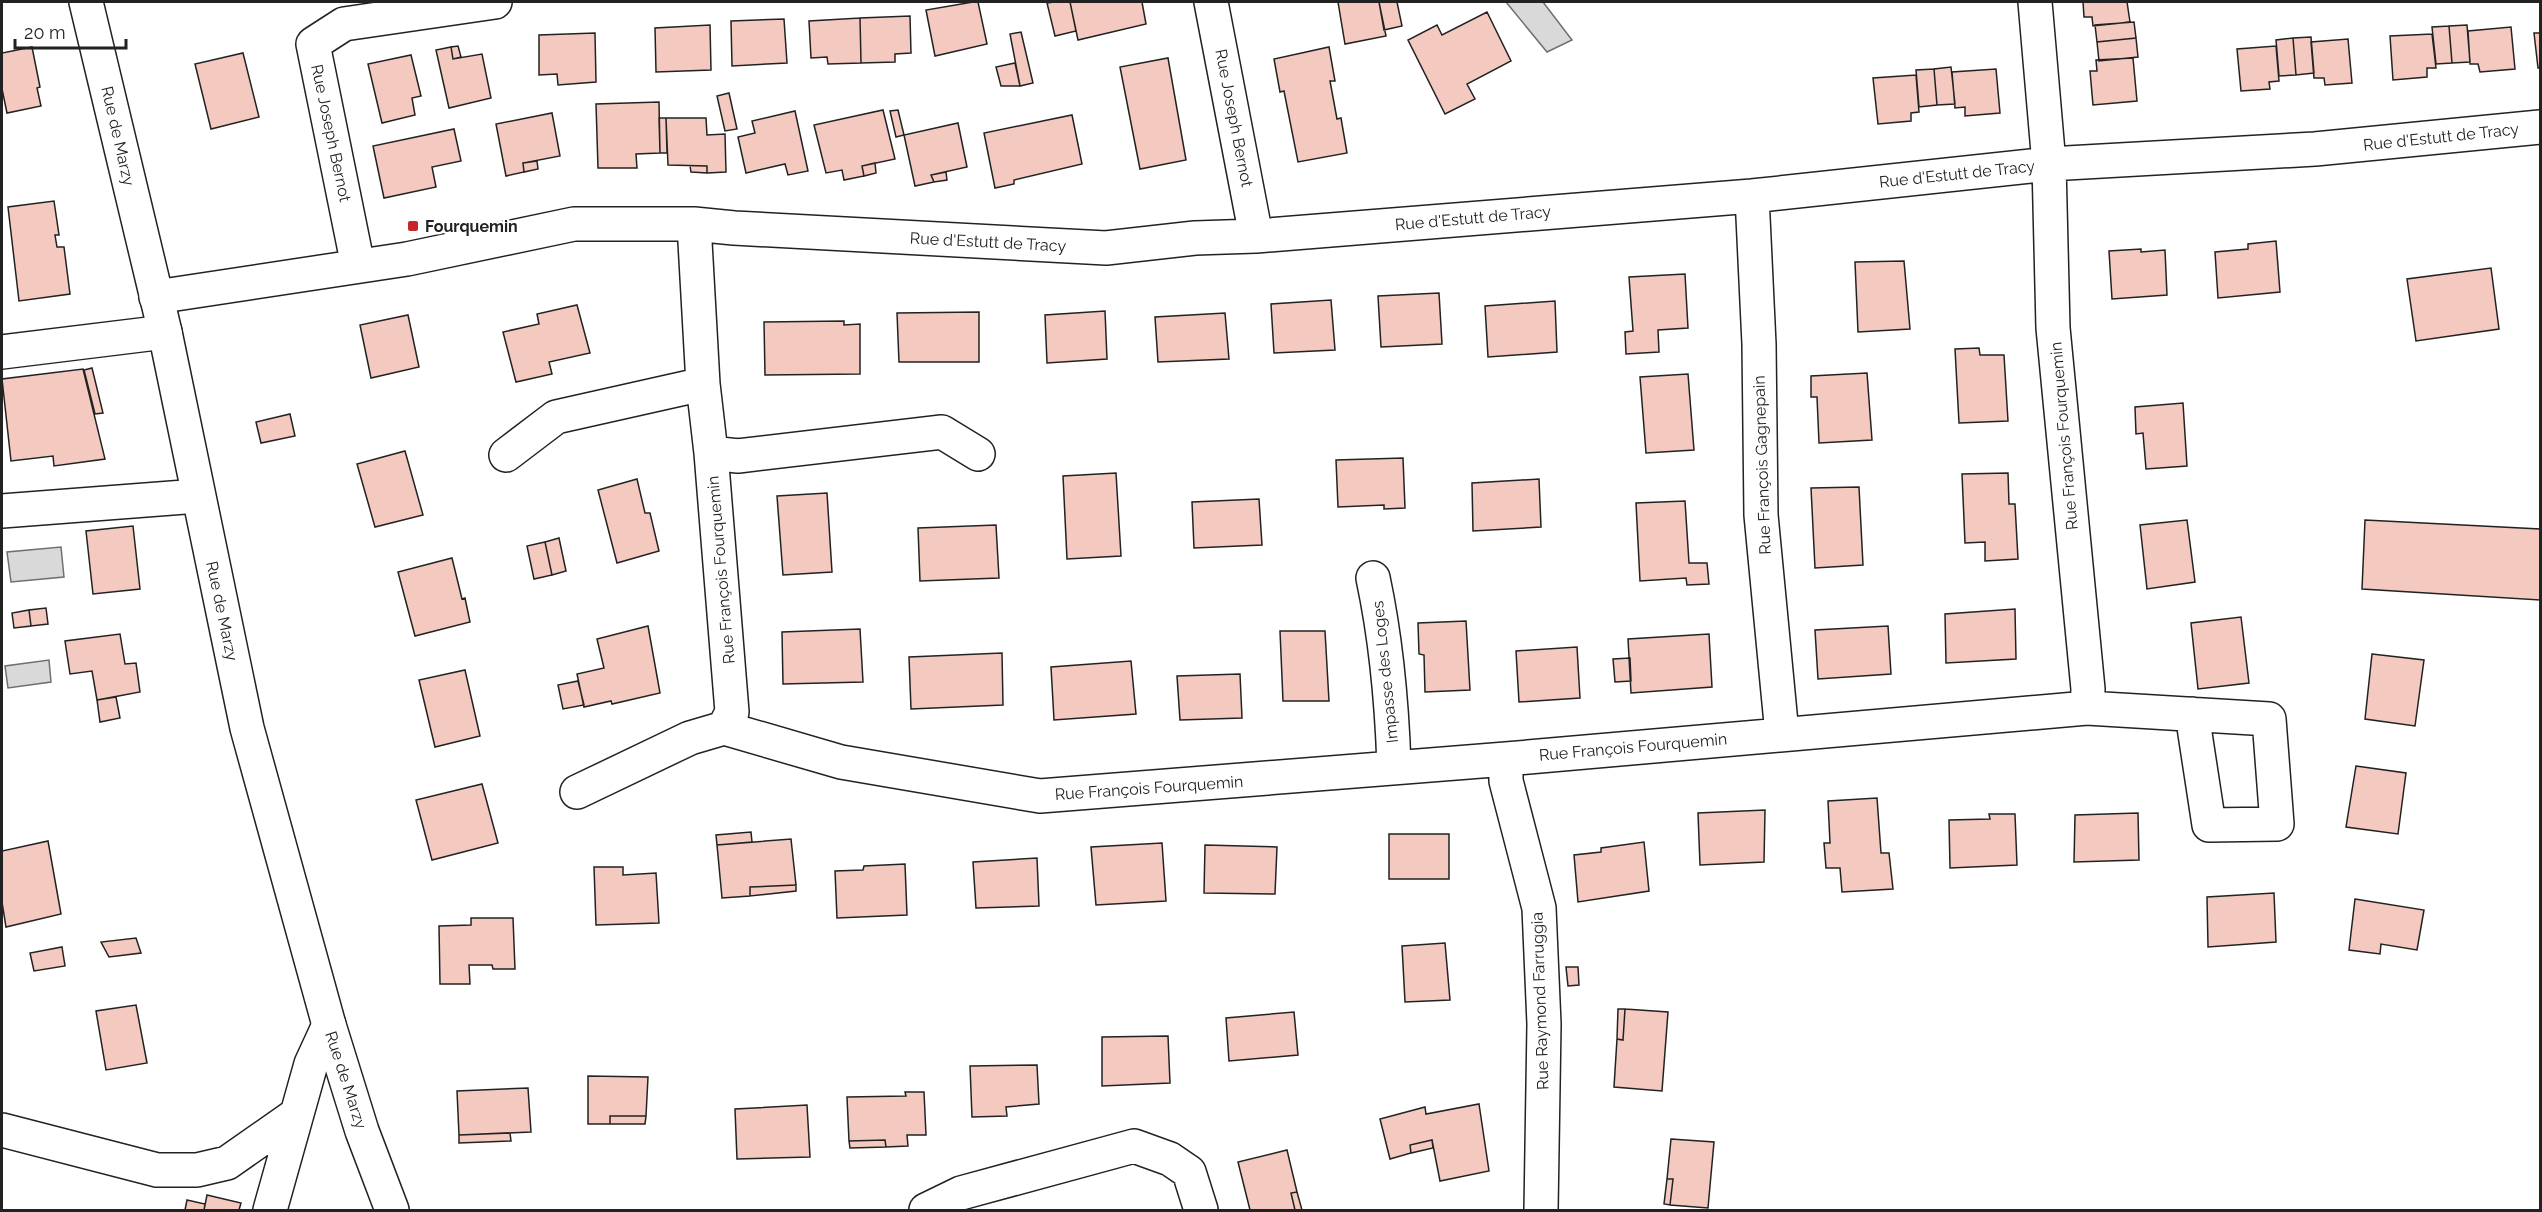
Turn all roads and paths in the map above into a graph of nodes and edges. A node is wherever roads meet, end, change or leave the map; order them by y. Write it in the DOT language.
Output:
graph roads {
  1 [pos="86,2"];
  2 [pos="495,2"];
  3 [pos="1211,2"];
  4 [pos="2035,2"];
  5 [pos="2541,127"];
  6 [pos="2049,164"];
  7 [pos="1752,196"];
  8 [pos="694,224"];
  9 [pos="1256,236"];
  10 [pos="406,259"];
  11 [pos="358,266"];
  12 [pos="264,281"];
  13 [pos="156,297"];
  14 [pos="165,332"];
  15 [pos="2,352"];
  16 [pos="703,384"];
  17 [pos="711,453"];
  18 [pos="978,454"];
  19 [pos="506,455"];
  20 [pos="198,496"];
  21 [pos="2,511"];
  22 [pos="1373,578"];
  23 [pos="2087,708"];
  24 [pos="2192,714"];
  25 [pos="723,728"];
  26 [pos="1782,734"];
  27 [pos="1506,759"];
  28 [pos="1394,767"];
  29 [pos="577,792"];
  30 [pos="329,1025"];
  31 [pos="297,1114"];
  32 [pos="2,1130"];
  33 [pos="227,1163"];
  34 [pos="272,1201"];
  35 [pos="392,1210"];
  36 [pos="926,1210"];
  37 [pos="1201,1210"];
  38 [pos="1541,1210"];
  1 -- 13 [label="street, Rue de Marzy"];
  2 -- 11 [label="street, Rue Joseph Bernot"];
  3 -- 9 [label="street, Rue Joseph Bernot"];
  4 -- 6 [label="street, Rue François Fourquemin"];
  5 -- 6 [label="street, Rue d'Estutt de Tracy"];
  6 -- 7 [label="street, Rue d'Estutt de Tracy"];
  6 -- 23 [label="street, Rue François Fourquemin"];
  7 -- 9 [label="street, Rue d'Estutt de Tracy"];
  7 -- 26 [label="street, Rue François Gagnepain"];
  8 -- 9 [label="street, Rue d'Estutt de Tracy"];
  8 -- 10 [label="street, Rue d'Estutt de Tracy"];
  8 -- 16 [label="street, Rue François Fourquemin"];
  10 -- 11 [label="street, Rue d'Estutt de Tracy"];
  10 -- 12 [label="street, Rue d'Estutt de Tracy"];
  11 -- 12 [label="street, Rue d'Estutt de Tracy"];
  12 -- 13 [label="street, Rue d'Estutt de Tracy"];
  13 -- 14 [label="street, Rue de Marzy"];
  14 -- 15 [label="street"];
  14 -- 20 [label="street, Rue de Marzy"];
  16 -- 17 [label="street, Rue François Fourquemin"];
  16 -- 19 [label="street"];
  17 -- 18 [label="street"];
  17 -- 25 [label="street, Rue François Fourquemin"];
  20 -- 21 [label="street"];
  20 -- 30 [label="street, Rue de Marzy"];
  22 -- 28 [label="street, Impasse des Loges"];
  23 -- 24 [label="street, Rue François Fourquemin"];
  23 -- 26 [label="street, Rue François Fourquemin"];
  25 -- 28 [label="street, Rue François Fourquemin"];
  25 -- 29 [label="street"];
  26 -- 27 [label="street, Rue François Fourquemin"];
  27 -- 28 [label="street, Rue François Fourquemin"];
  27 -- 38 [label="street, Rue Raymond Farruggia"];
  30 -- 31 [label="street"];
  30 -- 35 [label="street, Rue de Marzy"];
  31 -- 33 [label="street"];
  31 -- 34 [label="street"];
  32 -- 33 [label="street"];
  33 -- 34 [label="street"];
  36 -- 37 [label="street"];
}
